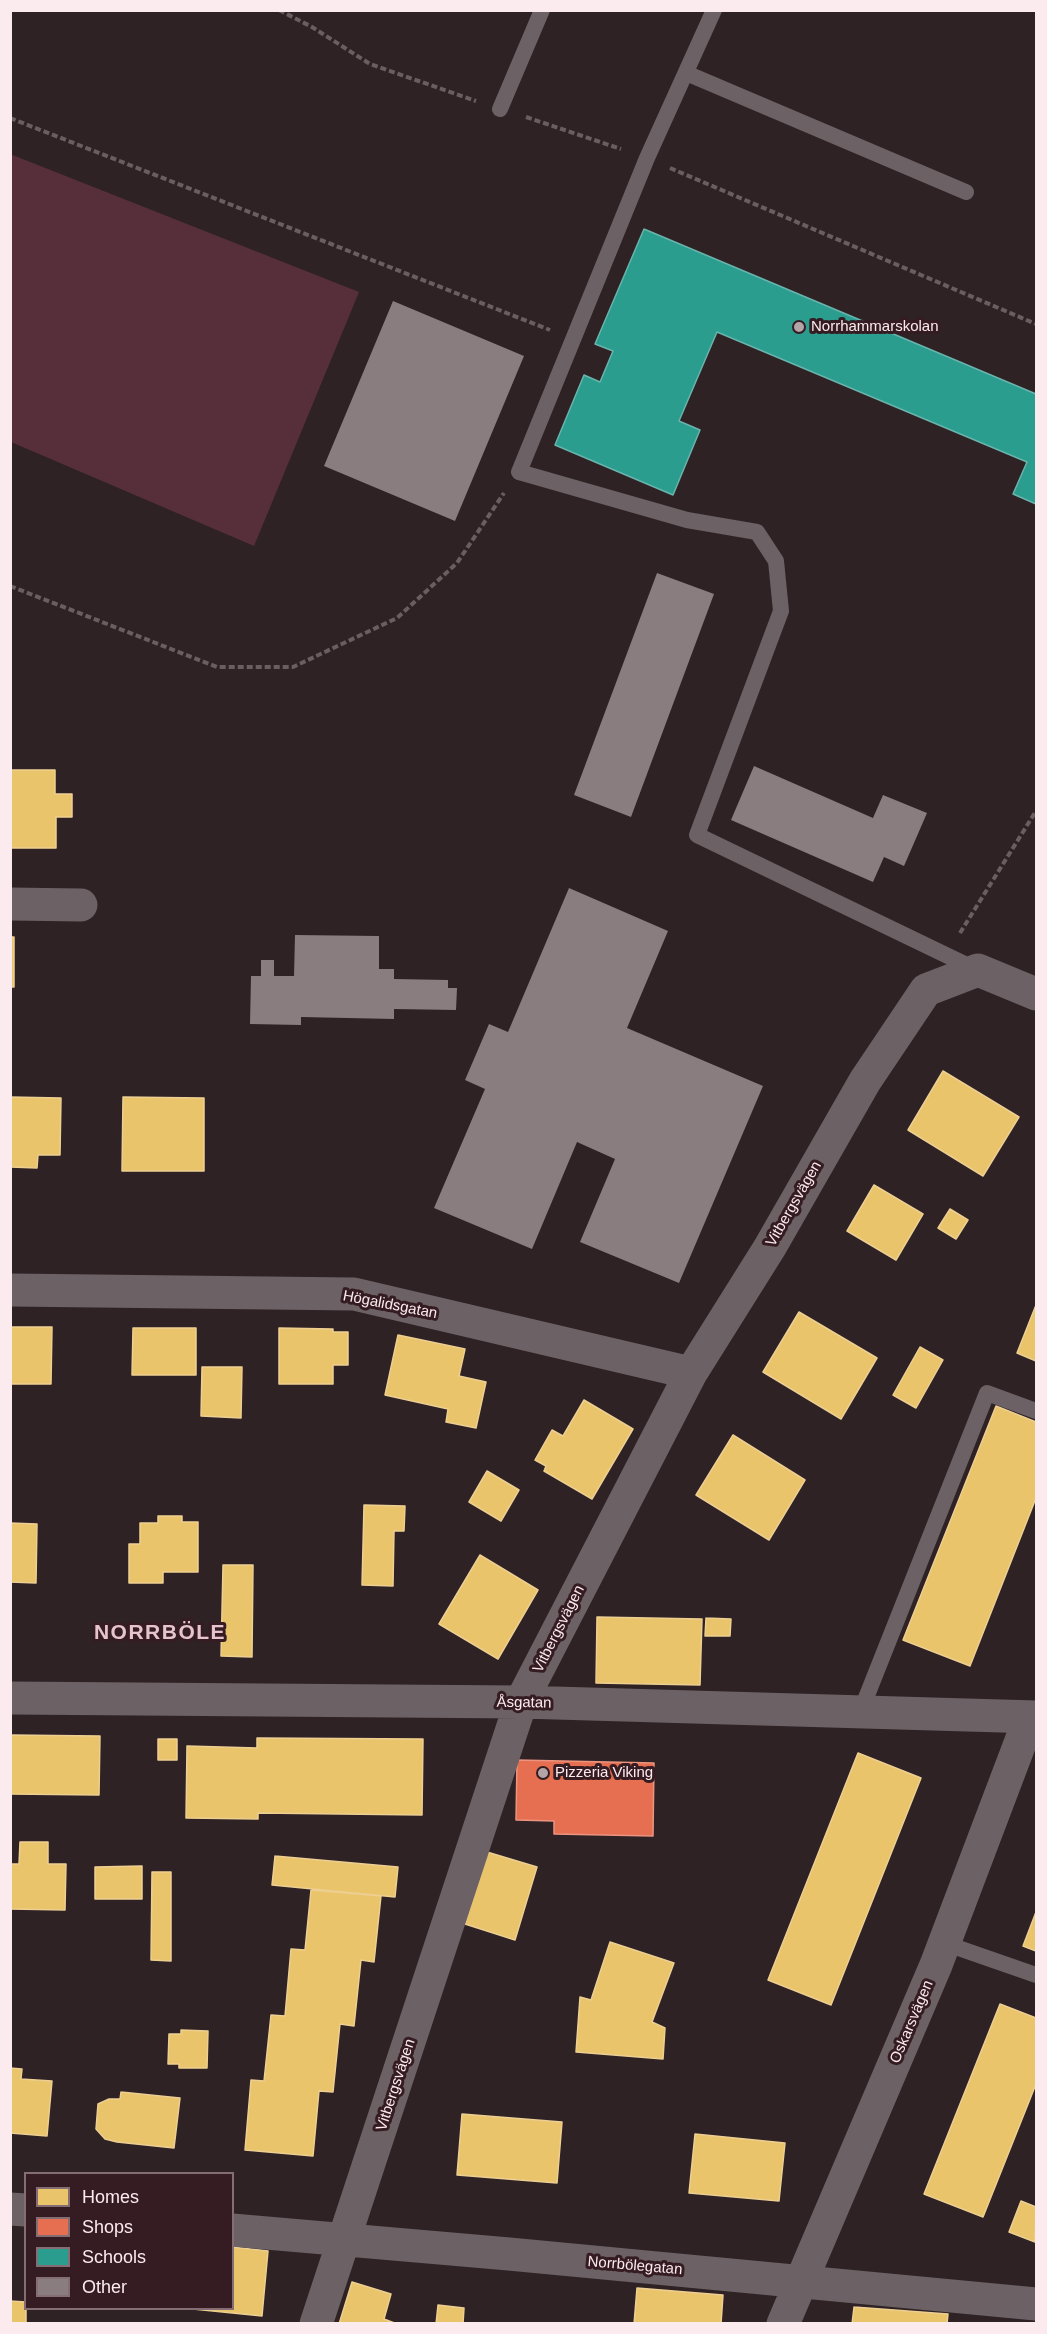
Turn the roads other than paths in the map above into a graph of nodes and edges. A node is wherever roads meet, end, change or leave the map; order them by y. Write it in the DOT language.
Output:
graph roads {
  1 [pos="542,10"];
  2 [pos="714,10"];
  3 [pos="686,73"];
  4 [pos="500,109"];
  5 [pos="966,192"];
  6 [pos="10,904"];
  7 [pos="81,905"];
  8 [pos="978,970"];
  9 [pos="1036,994"];
  10 [pos="10,1290"];
  11 [pos="691,1373"];
  12 [pos="1036,1411"];
  13 [pos="10,1698"];
  14 [pos="521,1702"];
  15 [pos="860,1713"];
  16 [pos="1033,1717"];
  17 [pos="944,1943"];
  18 [pos="1036,1975"];
  19 [pos="234,2230"];
  20 [pos="344,2241"];
  21 [pos="801,2282"];
  22 [pos="1036,2304"];
  23 [pos="316,2324"];
  24 [pos="783,2324"];
  1 -- 4 [label="lane"];
  2 -- 3 [label="lane"];
  3 -- 5 [label="lane"];
  3 -- 8 [label="lane"];
  6 -- 7 [label="street"];
  8 -- 9 [label="street"];
  8 -- 11 [label="street, Vitbergsvägen"];
  10 -- 11 [label="street, Högalidsgatan"];
  11 -- 14 [label="street, Vitbergsvägen"];
  12 -- 15 [label="lane"];
  13 -- 14 [label="street, Åsgatan"];
  14 -- 15 [label="street, Åsgatan"];
  14 -- 20 [label="street, Vitbergsvägen"];
  15 -- 16 [label="street, Åsgatan"];
  16 -- 17 [label="street, Oskarsvägen"];
  17 -- 18 [label="lane"];
  17 -- 21 [label="street, Oskarsvägen"];
  19 -- 20 [label="street, Norrbölegatan"];
  20 -- 21 [label="street, Norrbölegatan"];
  20 -- 23 [label="street, Vitbergsvägen"];
  21 -- 22 [label="street, Norrbölegatan"];
  21 -- 24 [label="street, Oskarsvägen"];
}
